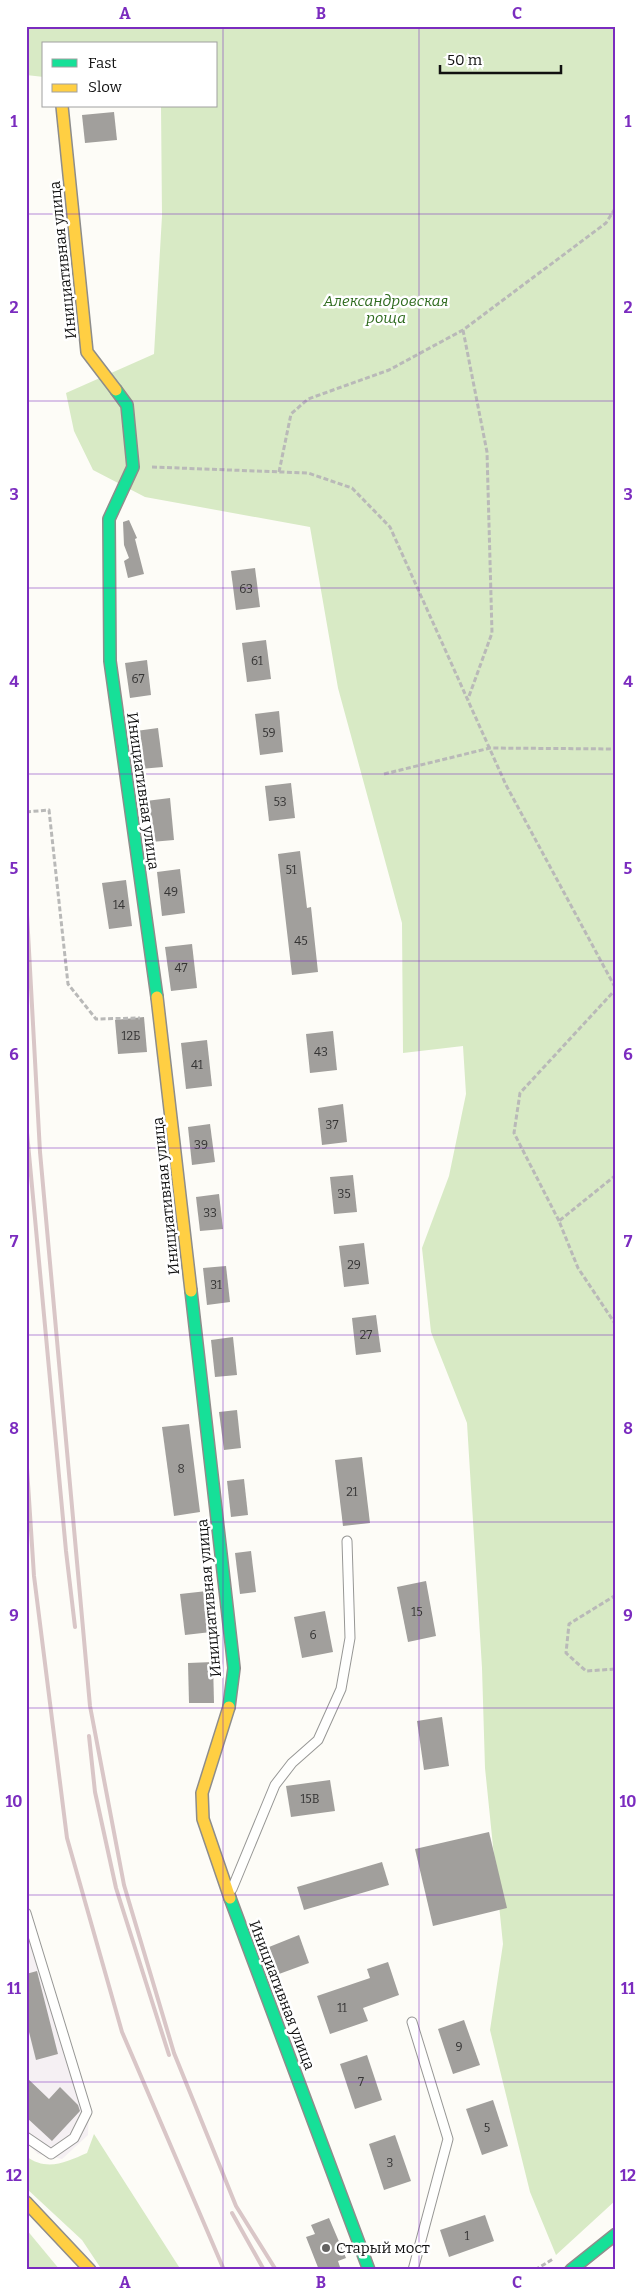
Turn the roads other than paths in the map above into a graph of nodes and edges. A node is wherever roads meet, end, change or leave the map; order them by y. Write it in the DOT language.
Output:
graph roads {
  1 [pos="62,108"];
  2 [pos="347,1541"];
  3 [pos="229,1896"];
  4 [pos="26,1912"];
  5 [pos="412,2022"];
  6 [pos="26,2137"];
  7 [pos="26,2202"];
  8 [pos="616,2234"];
  9 [pos="608,2258"];
  10 [pos="90,2270"];
  11 [pos="369,2270"];
  12 [pos="414,2270"];
  13 [pos="571,2270"];
  14 [pos="575,2270"];
  1 -- 3 [label="street, Инициативная улица"];
  2 -- 3 [label="lane"];
  3 -- 11 [label="street, Инициативная улица"];
  4 -- 6 [label="lane"];
  5 -- 12 [label="lane"];
  7 -- 10 [label="street"];
  8 -- 13 [label="street"];
  9 -- 14 [label="street"];
}
